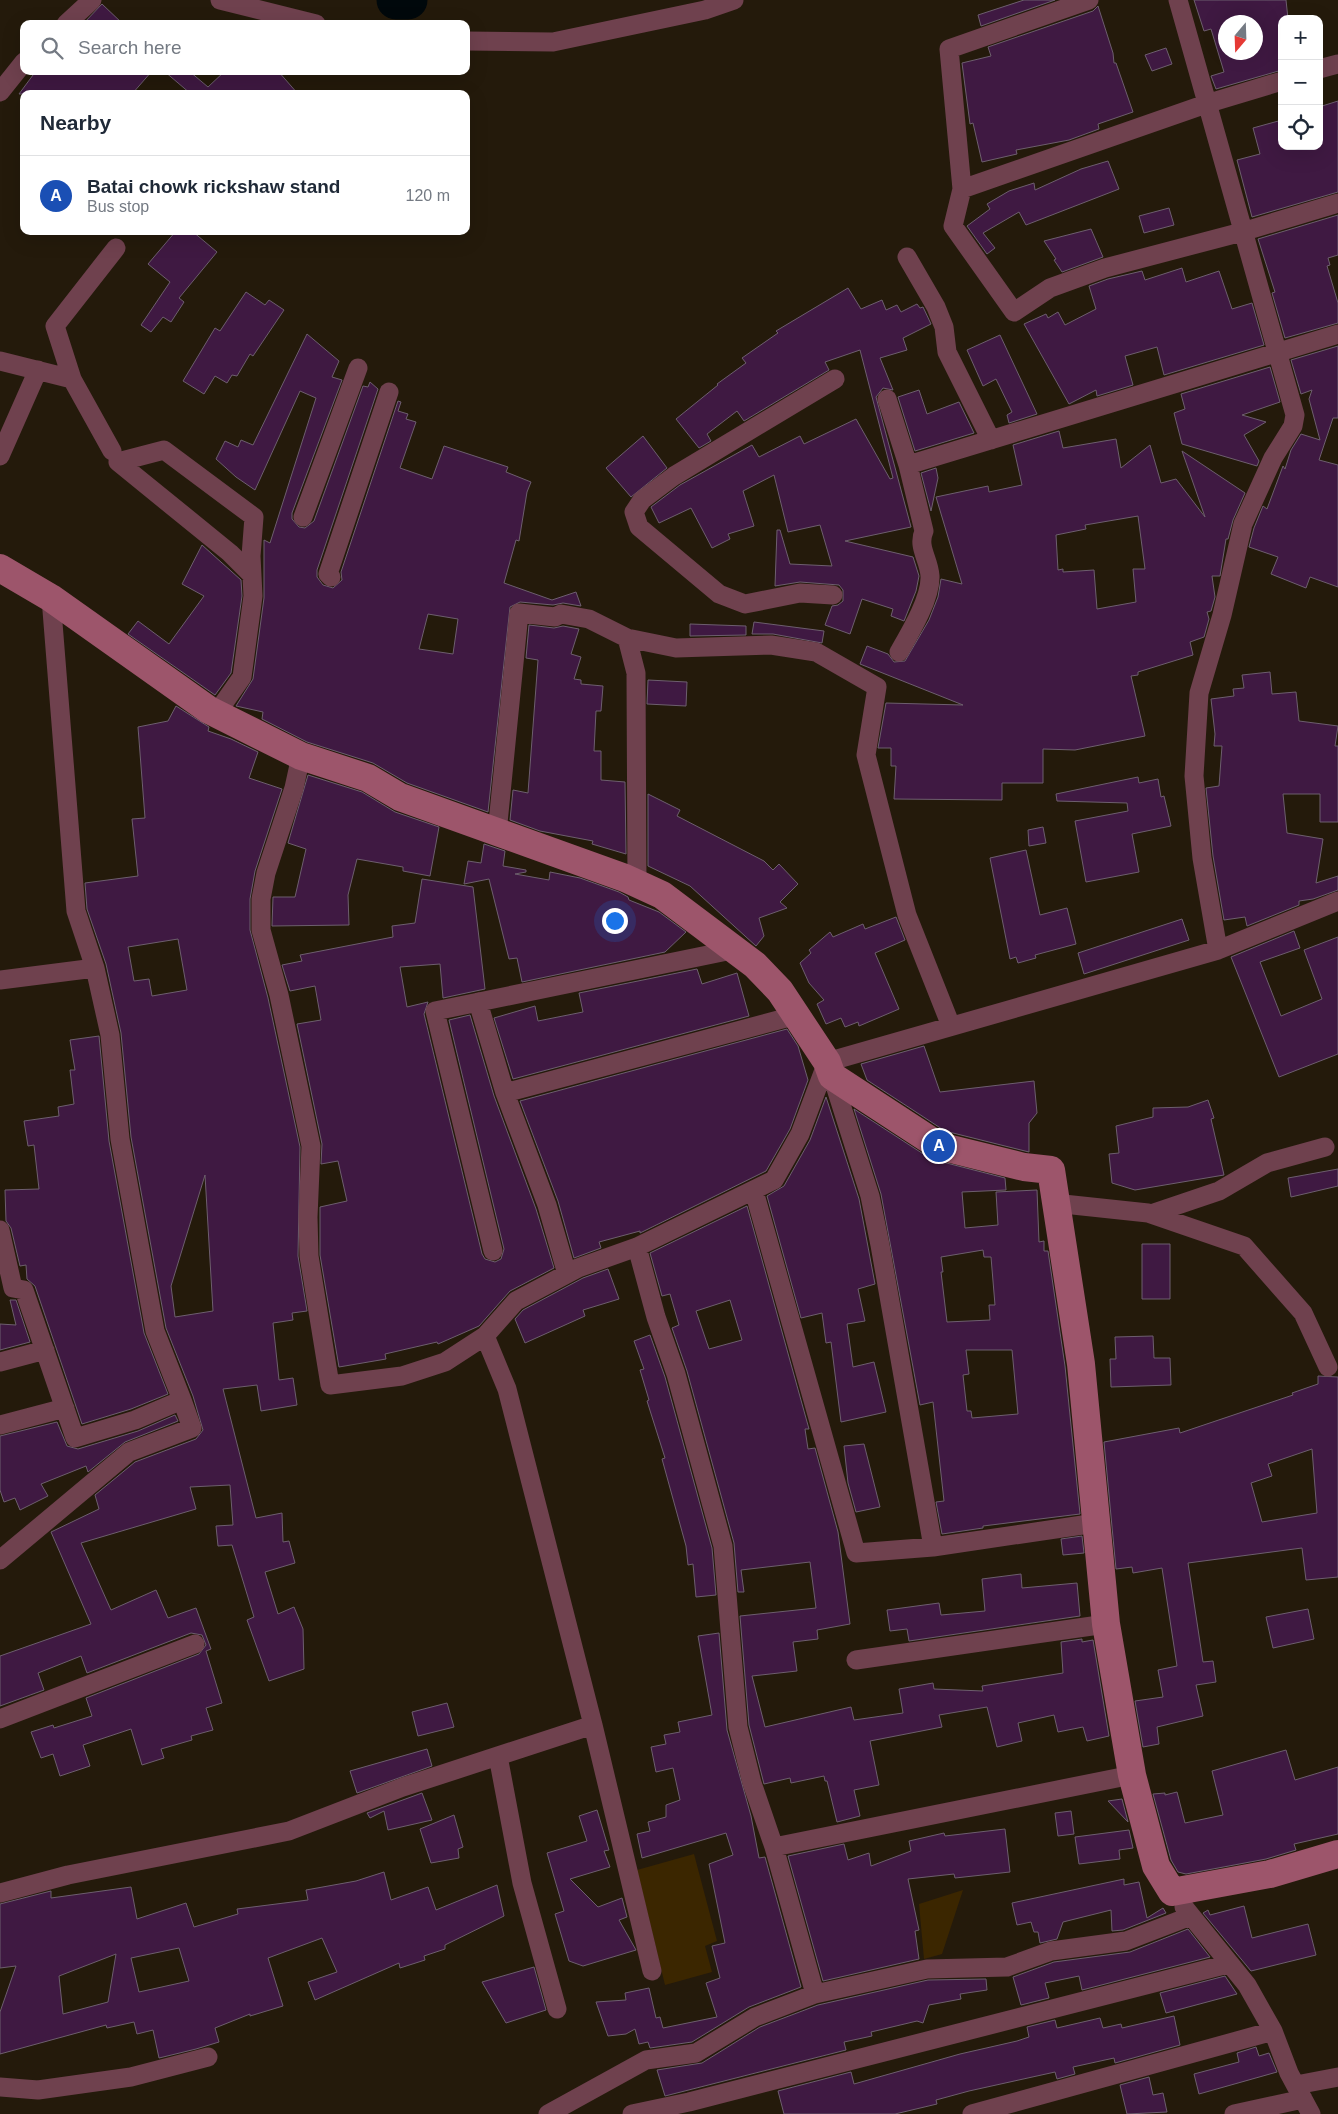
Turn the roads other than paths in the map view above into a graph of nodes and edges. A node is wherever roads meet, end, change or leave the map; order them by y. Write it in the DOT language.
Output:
graph roads {
  1 [pos="92,0"];
  2 [pos="220,0"];
  3 [pos="734,0"];
  4 [pos="1089,0"];
  5 [pos="1178,0"];
  6 [pos="70,20"];
  7 [pos="300,20"];
  8 [pos="470,41"];
  9 [pos="1338,64"];
  10 [pos="20,67"];
  11 [pos="1323,68"];
  12 [pos="1278,82"];
  13 [pos="0,92"];
  14 [pos="1206,104"];
  15 [pos="962,189"];
  16 [pos="1338,203"];
  17 [pos="1242,232"];
  18 [pos="116,248"];
  19 [pos="907,257"];
  20 [pos="1338,334"];
  21 [pos="1277,352"];
  22 [pos="0,361"];
  23 [pos="358,368"];
  24 [pos="38,370"];
  25 [pos="72,379"];
  26 [pos="835,380"];
  27 [pos="389,392"];
  28 [pos="887,398"];
  29 [pos="991,440"];
  30 [pos="112,451"];
  31 [pos="0,456"];
  32 [pos="908,465"];
  33 [pos="303,517"];
  34 [pos="0,568"];
  35 [pos="252,575"];
  36 [pos="331,577"];
  37 [pos="833,595"];
  38 [pos="51,598"];
  39 [pos="627,638"];
  40 [pos="898,652"];
  41 [pos="216,714"];
  42 [pos="301,756"];
  43 [pos="497,833"];
  44 [pos="637,883"];
  45 [pos="1338,902"];
  46 [pos="732,950"];
  47 [pos="1218,950"];
  48 [pos="95,968"];
  49 [pos="0,980"];
  50 [pos="478,1002"];
  51 [pos="797,1015"];
  52 [pos="951,1026"];
  53 [pos="829,1069"];
  54 [pos="505,1093"];
  55 [pos="1325,1147"];
  56 [pos="754,1191"];
  57 [pos="1054,1203"];
  58 [pos="1151,1214"];
  59 [pos="0,1230"];
  60 [pos="637,1247"];
  61 [pos="493,1251"];
  62 [pos="567,1274"];
  63 [pos="24,1290"];
  64 [pos="0,1296"];
  65 [pos="485,1336"];
  66 [pos="45,1350"];
  67 [pos="0,1362"];
  68 [pos="1328,1368"];
  69 [pos="182,1400"];
  70 [pos="65,1408"];
  71 [pos="0,1425"];
  72 [pos="1096,1524"];
  73 [pos="932,1547"];
  74 [pos="0,1560"];
  75 [pos="1106,1624"];
  76 [pos="195,1644"];
  77 [pos="856,1660"];
  78 [pos="0,1719"];
  79 [pos="593,1725"];
  80 [pos="498,1756"];
  81 [pos="1132,1775"];
  82 [pos="774,1847"];
  83 [pos="1338,1854"];
  84 [pos="1172,1892"];
  85 [pos="0,1893"];
  86 [pos="1191,1916"];
  87 [pos="1228,1964"];
  88 [pos="652,1971"];
  89 [pos="815,1994"];
  90 [pos="557,2010"];
  91 [pos="1273,2031"];
  92 [pos="208,2058"];
  93 [pos="1338,2078"];
  94 [pos="0,2087"];
  95 [pos="1303,2099"];
  96 [pos="548,2114"];
  97 [pos="632,2114"];
  98 [pos="972,2114"];
  99 [pos="1234,2114"];
  1 -- 6 [label="street"];
  2 -- 7 [label="street"];
  3 -- 8 [label="street"];
  4 -- 15 [label="street"];
  5 -- 14 [label="street"];
  9 -- 11 [label="street"];
  10 -- 13 [label="street"];
  12 -- 14 [label="street"];
  14 -- 15 [label="street"];
  14 -- 17 [label="street"];
  15 -- 17 [label="street"];
  16 -- 17 [label="street"];
  17 -- 21 [label="street"];
  18 -- 25 [label="street"];
  19 -- 29 [label="street"];
  20 -- 21 [label="street"];
  21 -- 29 [label="street"];
  21 -- 47 [label="street"];
  22 -- 24 [label="street"];
  23 -- 33 [label="street"];
  24 -- 25 [label="street"];
  24 -- 31 [label="street"];
  25 -- 30 [label="street"];
  26 -- 37 [label="street"];
  27 -- 36 [label="street"];
  28 -- 32 [label="street"];
  29 -- 32 [label="street"];
  32 -- 40 [label="street"];
  34 -- 38 [label="main road"];
  35 -- 35 [label="street"];
  35 -- 41 [label="street"];
  38 -- 41 [label="main road"];
  38 -- 48 [label="street"];
  39 -- 43 [label="street"];
  39 -- 44 [label="street"];
  39 -- 52 [label="street"];
  41 -- 42 [label="main road"];
  42 -- 43 [label="main road"];
  42 -- 65 [label="street"];
  43 -- 44 [label="main road"];
  44 -- 46 [label="main road"];
  45 -- 47 [label="street"];
  46 -- 50 [label="street"];
  46 -- 51 [label="main road"];
  47 -- 52 [label="street"];
  48 -- 49 [label="street"];
  48 -- 69 [label="street"];
  50 -- 54 [label="street"];
  50 -- 61 [label="street"];
  51 -- 53 [label="main road"];
  51 -- 54 [label="street"];
  52 -- 53 [label="street"];
  53 -- 56 [label="street"];
  53 -- 57 [label="main road"];
  53 -- 73 [label="street"];
  54 -- 62 [label="street"];
  55 -- 58 [label="street"];
  56 -- 60 [label="street"];
  56 -- 73 [label="street"];
  57 -- 58 [label="street"];
  57 -- 72 [label="main road"];
  58 -- 68 [label="street"];
  59 -- 63 [label="street"];
  60 -- 62 [label="street"];
  60 -- 82 [label="street"];
  62 -- 65 [label="street"];
  63 -- 64 [label="street"];
  63 -- 66 [label="street"];
  65 -- 79 [label="street"];
  66 -- 67 [label="street"];
  66 -- 70 [label="street"];
  69 -- 70 [label="street"];
  69 -- 74 [label="street"];
  70 -- 71 [label="street"];
  72 -- 73 [label="street"];
  72 -- 75 [label="main road"];
  75 -- 77 [label="street"];
  75 -- 81 [label="main road"];
  76 -- 78 [label="street"];
  79 -- 80 [label="street"];
  79 -- 88 [label="street"];
  80 -- 85 [label="street"];
  80 -- 90 [label="street"];
  81 -- 82 [label="street"];
  81 -- 84 [label="main road"];
  82 -- 89 [label="street"];
  83 -- 84 [label="main road"];
  84 -- 86 [label="street"];
  86 -- 87 [label="street"];
  86 -- 89 [label="street"];
  87 -- 91 [label="street"];
  87 -- 97 [label="street"];
  89 -- 96 [label="street"];
  91 -- 95 [label="street"];
  91 -- 98 [label="street"];
  92 -- 94 [label="street"];
  93 -- 95 [label="street"];
  95 -- 99 [label="street"];
}
